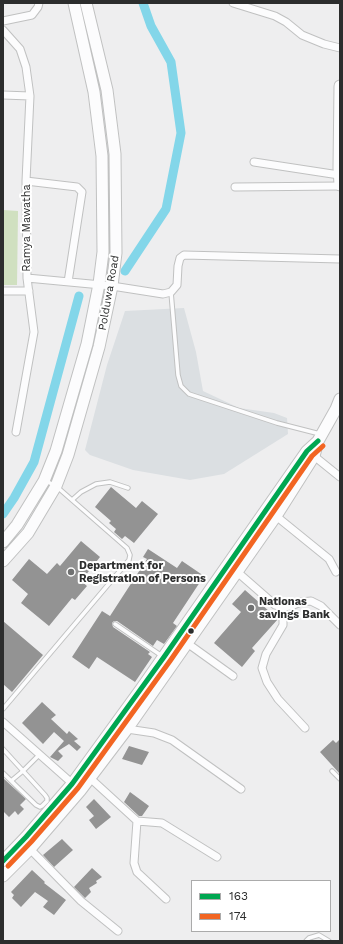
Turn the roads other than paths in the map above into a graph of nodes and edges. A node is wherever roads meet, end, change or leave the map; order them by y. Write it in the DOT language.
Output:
graph roads {
  1 [pos="39,3"];
  2 [pos="74,3"];
  3 [pos="86,3"];
  4 [pos="233,3"];
  5 [pos="3,21"];
  6 [pos="3,30"];
  7 [pos="340,48"];
  8 [pos="340,88"];
  9 [pos="3,96"];
  10 [pos="30,96"];
  11 [pos="340,141"];
  12 [pos="254,162"];
  13 [pos="340,178"];
  14 [pos="26,182"];
  15 [pos="235,187"];
  16 [pos="340,190"];
  17 [pos="340,258"];
  18 [pos="27,278"];
  19 [pos="68,282"];
  20 [pos="99,284"];
  21 [pos="112,286"];
  22 [pos="3,291"];
  23 [pos="29,291"];
  24 [pos="171,292"];
  25 [pos="339,405"];
  26 [pos="16,432"];
  27 [pos="320,438"];
  28 [pos="314,456"];
  29 [pos="340,477"];
  30 [pos="44,480"];
  31 [pos="56,486"];
  32 [pos="128,488"];
  33 [pos="72,500"];
  34 [pos="276,516"];
  35 [pos="3,542"];
  36 [pos="3,561"];
  37 [pos="232,568"];
  38 [pos="336,572"];
  39 [pos="283,607"];
  40 [pos="115,624"];
  41 [pos="340,625"];
  42 [pos="187,643"];
  43 [pos="164,657"];
  44 [pos="233,676"];
  45 [pos="3,709"];
  46 [pos="3,722"];
  47 [pos="305,728"];
  48 [pos="127,729"];
  49 [pos="3,749"];
  50 [pos="40,755"];
  51 [pos="23,771"];
  52 [pos="332,771"];
  53 [pos="3,773"];
  54 [pos="90,778"];
  55 [pos="340,779"];
  56 [pos="10,781"];
  57 [pos="76,787"];
  58 [pos="241,789"];
  59 [pos="136,821"];
  60 [pos="30,849"];
  61 [pos="217,857"];
  62 [pos="3,861"];
  63 [pos="3,876"];
  64 [pos="166,899"];
  65 [pos="118,931"];
  66 [pos="306,941"];
  67 [pos="330,941"];
  1 -- 5 [label="street"];
  2 -- 20 [label="main road, Polduwa Road"];
  3 -- 21 [label="main road, Polduwa Road"];
  4 -- 7 [label="street"];
  6 -- 10 [label="street, Ramya Mawatha"];
  8 -- 11 [label="main road"];
  9 -- 10 [label="street"];
  10 -- 14 [label="street, Ramya Mawatha"];
  11 -- 13 [label="main road"];
  12 -- 13 [label="street"];
  13 -- 15 [label="street"];
  13 -- 16 [label="main road"];
  14 -- 18 [label="street, Ramya Mawatha"];
  14 -- 19 [label="street"];
  17 -- 24 [label="street"];
  18 -- 19 [label="street"];
  18 -- 23 [label="street, Ramya Mawatha"];
  19 -- 20 [label="street"];
  20 -- 21 [label="street"];
  20 -- 30 [label="main road, Polduwa Road"];
  21 -- 24 [label="street"];
  21 -- 31 [label="main road, Polduwa Road"];
  22 -- 23 [label="street"];
  23 -- 26 [label="street, Ramya Mawatha"];
  24 -- 27 [label="lane"];
  25 -- 27 [label="main road"];
  27 -- 28 [label="main road"];
  27 -- 37 [label="main road"];
  28 -- 29 [label="street"];
  28 -- 34 [label="main road"];
  30 -- 31 [label="lane"];
  30 -- 35 [label="main road, Polduwa Road"];
  31 -- 33 [label="lane"];
  31 -- 36 [label="main road, Polduwa Road"];
  32 -- 33 [label="lane"];
  33 -- 45 [label="lane"];
  34 -- 37 [label="main road"];
  34 -- 38 [label="street"];
  37 -- 39 [label="street"];
  37 -- 42 [label="main road"];
  37 -- 43 [label="main road"];
  39 -- 41 [label="street"];
  39 -- 47 [label="street"];
  40 -- 43 [label="lane"];
  42 -- 44 [label="street"];
  42 -- 48 [label="main road"];
  43 -- 57 [label="main road"];
  46 -- 50 [label="street"];
  48 -- 54 [label="main road"];
  48 -- 58 [label="street"];
  49 -- 51 [label="lane"];
  50 -- 51 [label="lane"];
  50 -- 57 [label="street"];
  51 -- 56 [label="lane"];
  51 -- 56 [label="lane"];
  52 -- 55 [label="lane"];
  53 -- 56 [label="lane"];
  54 -- 57 [label="main road"];
  54 -- 59 [label="street"];
  57 -- 60 [label="main road"];
  57 -- 62 [label="main road"];
  59 -- 61 [label="street"];
  59 -- 64 [label="street"];
  60 -- 63 [label="main road"];
  60 -- 65 [label="street"];
  66 -- 67 [label="lane"];
}
